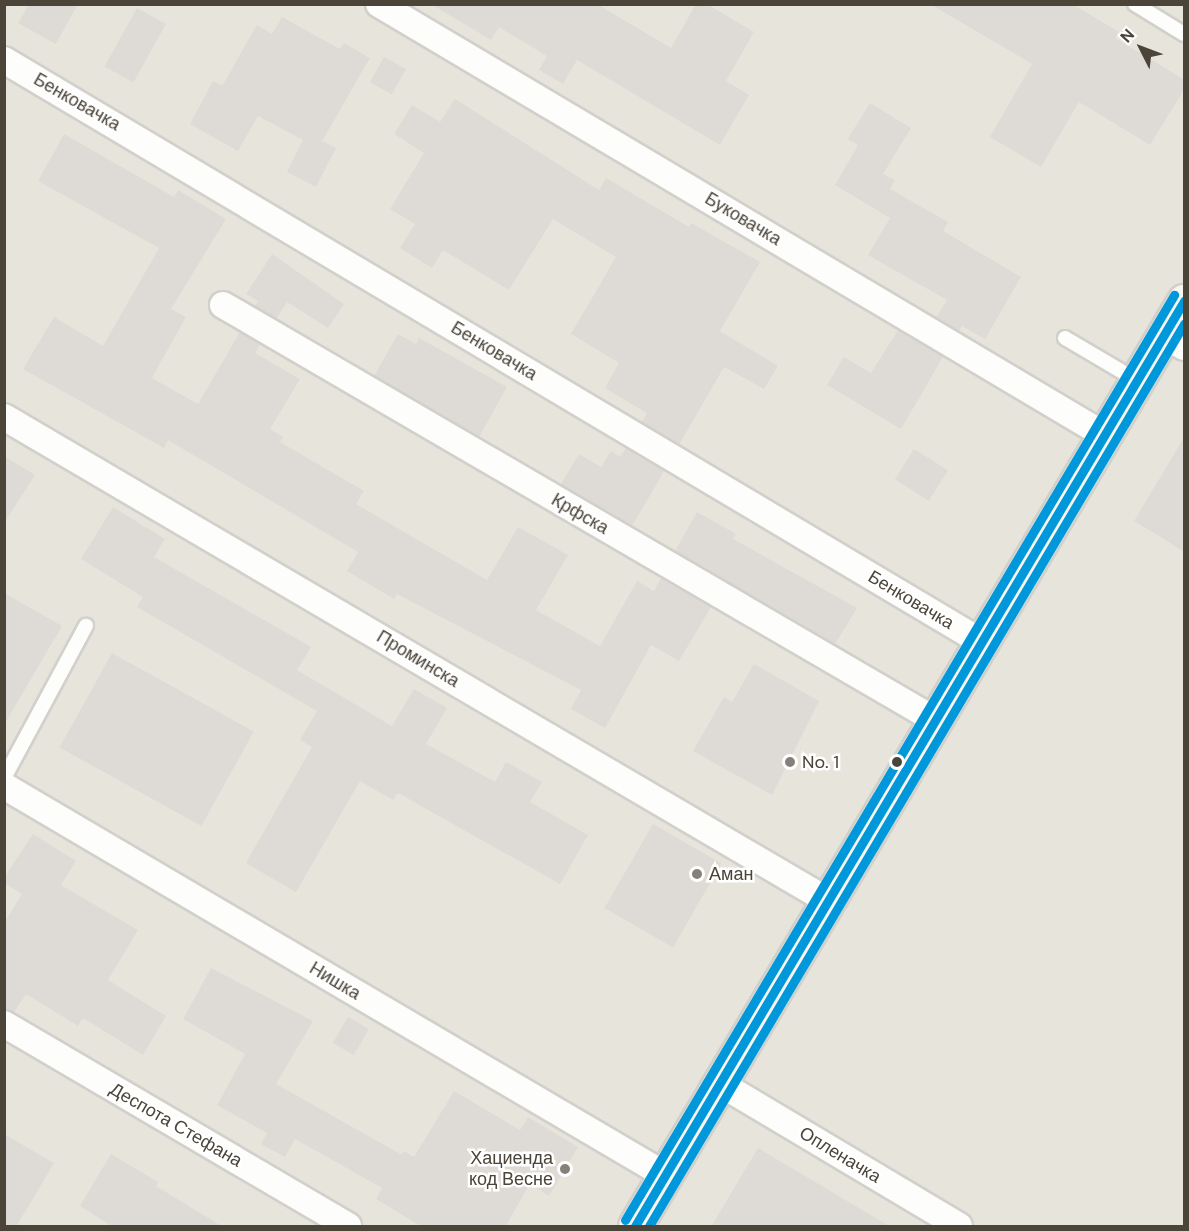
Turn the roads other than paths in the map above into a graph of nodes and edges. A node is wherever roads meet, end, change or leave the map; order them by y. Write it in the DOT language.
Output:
graph roads {
  1 [pos="380,4"];
  2 [pos="1135,4"];
  3 [pos="1185,34"];
  4 [pos="4,60"];
  5 [pos="1185,301"];
  6 [pos="223,305"];
  7 [pos="1065,338"];
  8 [pos="1175,342"];
  9 [pos="1138,381"];
  10 [pos="4,417"];
  11 [pos="1106,436"];
  12 [pos="86,626"];
  13 [pos="983,643"];
  14 [pos="937,722"];
  15 [pos="4,778"];
  16 [pos="4,786"];
  17 [pos="830,902"];
  18 [pos="4,1024"];
  19 [pos="721,1084"];
  20 [pos="665,1175"];
  21 [pos="348,1227"];
  22 [pos="635,1227"];
  23 [pos="960,1227"];
  1 -- 11 [label="street, Буковачка"];
  2 -- 3 [label="lane"];
  4 -- 13 [label="street, Бенковачка"];
  5 -- 8 [label="main road"];
  6 -- 14 [label="street, Крфска"];
  7 -- 9 [label="lane"];
  8 -- 9 [label="main road"];
  9 -- 11 [label="main road"];
  10 -- 17 [label="street, Проминска"];
  11 -- 13 [label="main road"];
  12 -- 15 [label="lane"];
  13 -- 14 [label="main road"];
  14 -- 17 [label="main road"];
  16 -- 20 [label="street, Нишка"];
  17 -- 19 [label="main road"];
  18 -- 21 [label="street, Деспота Стефана"];
  19 -- 20 [label="main road"];
  19 -- 23 [label="street, Опленачка"];
  20 -- 22 [label="main road"];
}
